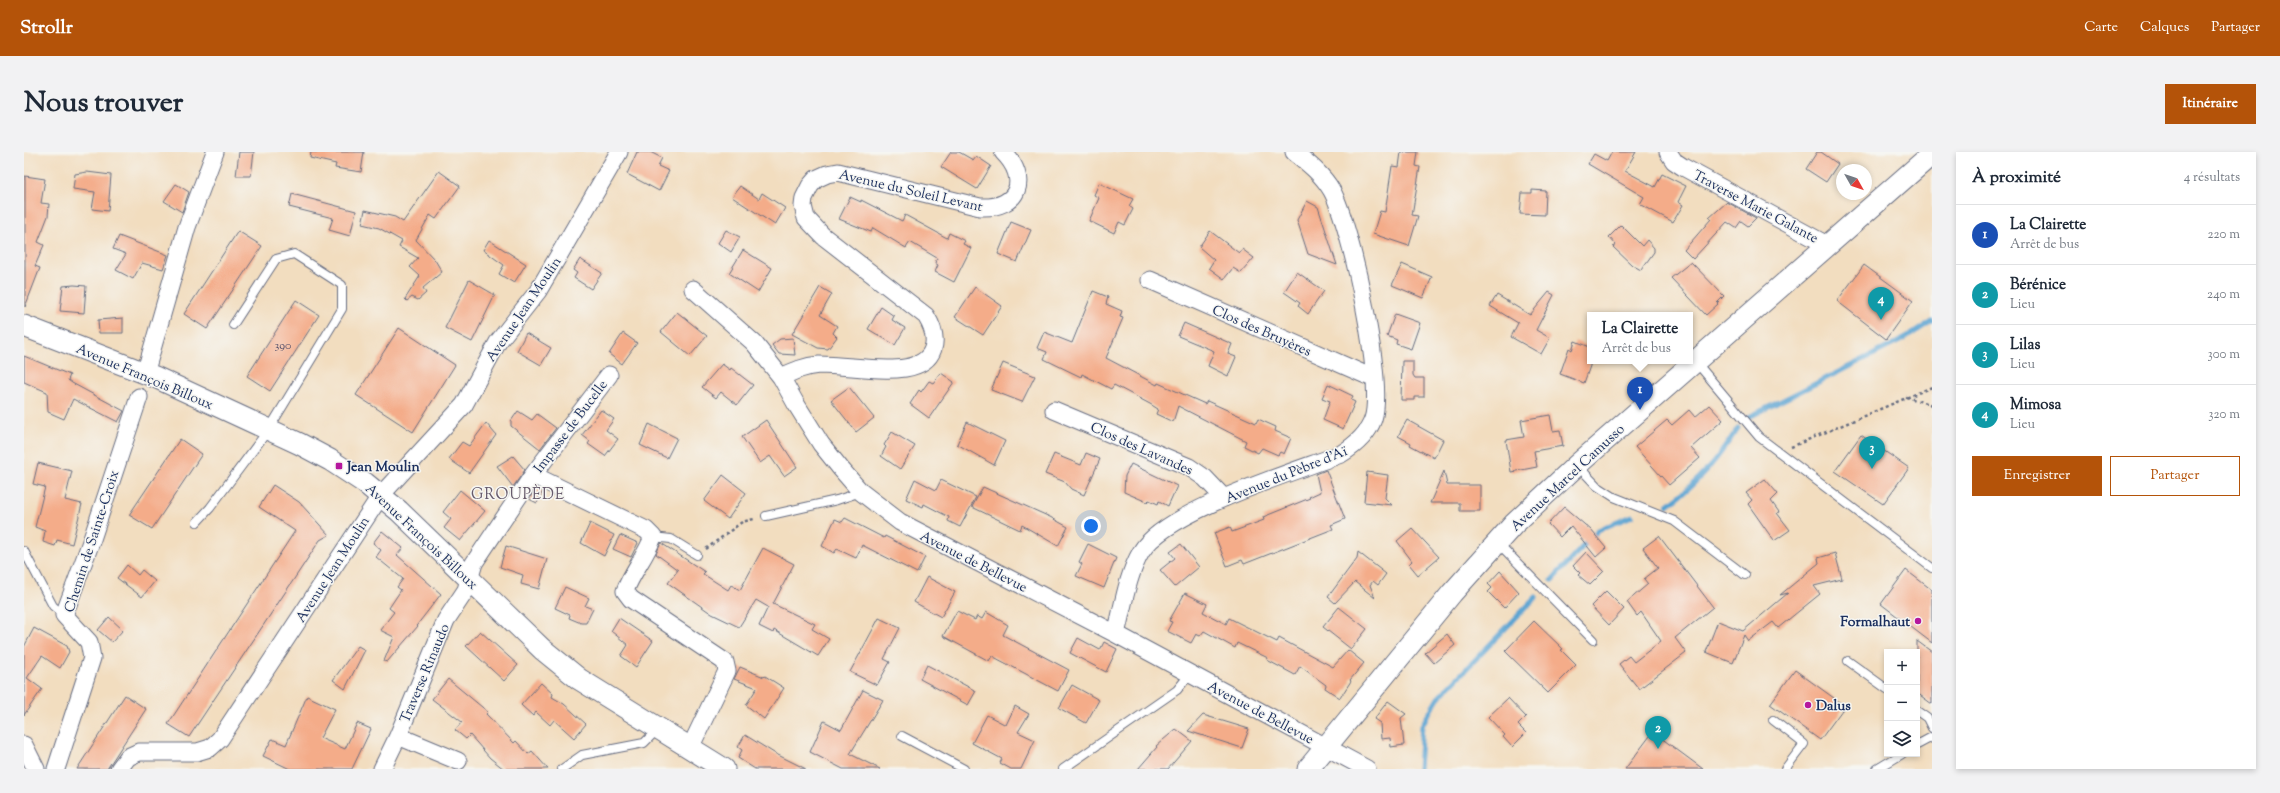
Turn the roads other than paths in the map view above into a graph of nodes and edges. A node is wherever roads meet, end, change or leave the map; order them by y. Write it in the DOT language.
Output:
graph roads {
  1 [pos="215,152"];
  2 [pos="619,152"];
  3 [pos="1003,152"];
  4 [pos="1294,152"];
  5 [pos="1668,152"];
  6 [pos="1932,154"];
  7 [pos="1827,245"];
  8 [pos="1150,280"];
  9 [pos="693,289"];
  10 [pos="233,325"];
  11 [pos="24,326"];
  12 [pos="1695,361"];
  13 [pos="1692,364"];
  14 [pos="145,374"];
  15 [pos="609,376"];
  16 [pos="781,377"];
  17 [pos="1375,380"];
  18 [pos="138,397"];
  19 [pos="1054,410"];
  20 [pos="268,429"];
  21 [pos="1577,465"];
  22 [pos="533,475"];
  23 [pos="861,492"];
  24 [pos="381,495"];
  25 [pos="1224,498"];
  26 [pos="766,516"];
  27 [pos="197,522"];
  28 [pos="653,537"];
  29 [pos="1498,543"];
  30 [pos="24,551"];
  31 [pos="697,555"];
  32 [pos="1932,568"];
  33 [pos="1745,575"];
  34 [pos="469,579"];
  35 [pos="64,615"];
  36 [pos="1116,634"];
  37 [pos="1594,640"];
  38 [pos="1848,661"];
  39 [pos="1190,674"];
  40 [pos="1884,687"];
  41 [pos="1920,713"];
  42 [pos="1773,720"];
  43 [pos="1932,728"];
  44 [pos="658,729"];
  45 [pos="398,736"];
  46 [pos="902,736"];
  47 [pos="1932,737"];
  48 [pos="1920,744"];
  49 [pos="24,745"];
  50 [pos="1327,746"];
  51 [pos="690,748"];
  52 [pos="1897,757"];
  53 [pos="458,761"];
  54 [pos="36,769"];
  55 [pos="56,769"];
  56 [pos="119,769"];
  57 [pos="382,769"];
  58 [pos="562,769"];
  59 [pos="724,769"];
  60 [pos="964,769"];
  61 [pos="1063,769"];
  62 [pos="1308,769"];
  63 [pos="1367,769"];
  64 [pos="1784,769"];
  65 [pos="1877,769"];
  1 -- 14 [label="street"];
  2 -- 24 [label="street, Avenue Jean Moulin"];
  3 -- 16 [label="street, Avenue du Soleil Levant"];
  4 -- 17 [label="street, Avenue du Pèbre d'Aï"];
  5 -- 7 [label="street, Traverse Marie Galante"];
  6 -- 7 [label="street, Avenue Marcel Camusso"];
  7 -- 12 [label="street, Avenue Marcel Camusso"];
  8 -- 17 [label="street, Clos des Bruyères"];
  9 -- 16 [label="street, Avenue de Bellevue"];
  10 -- 20 [label="lane"];
  11 -- 14 [label="street, Avenue François Billoux"];
  12 -- 32 [label="lane"];
  13 -- 21 [label="street, Avenue Marcel Camusso"];
  14 -- 20 [label="street, Avenue François Billoux"];
  15 -- 22 [label="street, Impasse de Bucelle"];
  16 -- 23 [label="street, Avenue de Bellevue"];
  17 -- 25 [label="street, Avenue du Pèbre d'Aï"];
  18 -- 35 [label="street, Chemin de Sainte-Croix"];
  19 -- 25 [label="street, Clos des Lavandes"];
  20 -- 24 [label="street, Avenue François Billoux"];
  20 -- 27 [label="lane"];
  21 -- 29 [label="street, Avenue Marcel Camusso"];
  21 -- 33 [label="lane"];
  22 -- 28 [label="street"];
  22 -- 34 [label="street, Impasse de Bucelle"];
  23 -- 26 [label="lane"];
  23 -- 36 [label="street, Avenue de Bellevue"];
  24 -- 34 [label="street, Avenue François Billoux"];
  24 -- 56 [label="street, Avenue Jean Moulin"];
  25 -- 36 [label="street, Avenue du Pèbre d'Aï"];
  28 -- 31 [label="lane"];
  28 -- 51 [label="street"];
  29 -- 37 [label="lane"];
  29 -- 50 [label="street, Avenue Marcel Camusso"];
  30 -- 35 [label="lane"];
  34 -- 44 [label="street, Avenue François Billoux"];
  34 -- 45 [label="street, Traverse Rinaudo"];
  35 -- 55 [label="street, Chemin de Sainte-Croix"];
  36 -- 39 [label="street, Avenue de Bellevue"];
  38 -- 40 [label="lane"];
  39 -- 50 [label="street, Avenue de Bellevue"];
  39 -- 61 [label="lane"];
  41 -- 43 [label="lane"];
  42 -- 64 [label="lane"];
  44 -- 51 [label="street, Avenue François Billoux"];
  44 -- 58 [label="lane"];
  45 -- 53 [label="street"];
  45 -- 57 [label="street, Traverse Rinaudo"];
  46 -- 60 [label="lane"];
  47 -- 48 [label="lane"];
  49 -- 54 [label="street"];
  50 -- 62 [label="street, Avenue Marcel Camusso"];
  50 -- 63 [label="street, Avenue de Bellevue"];
  51 -- 59 [label="street, Avenue François Billoux"];
  52 -- 65 [label="lane"];
}
